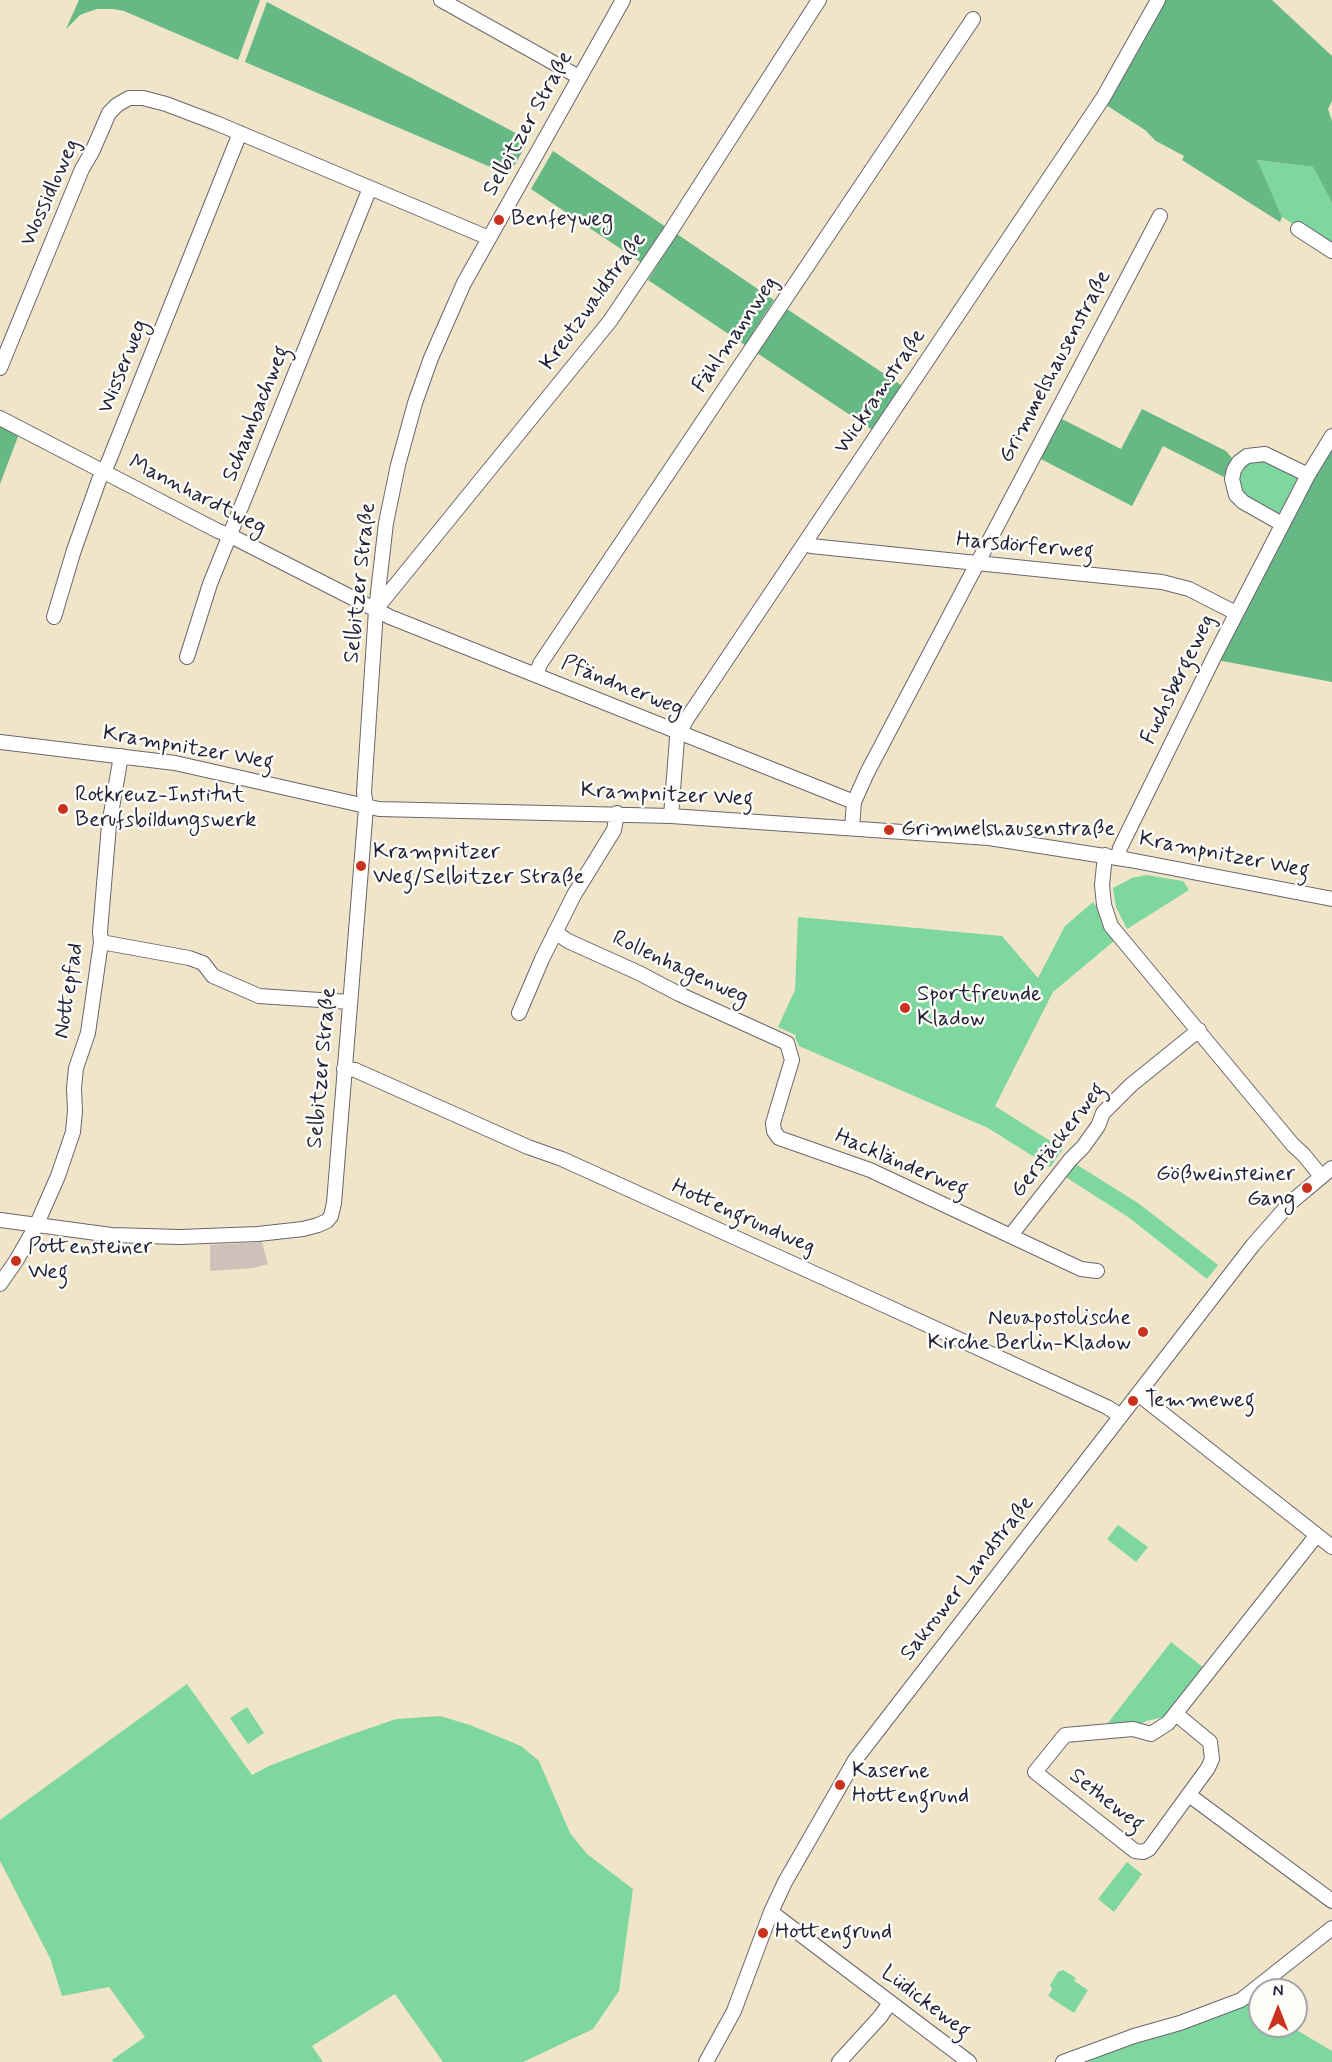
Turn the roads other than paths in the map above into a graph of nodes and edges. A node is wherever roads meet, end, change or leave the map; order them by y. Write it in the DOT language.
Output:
graph roads {
  1 [pos="441,0"];
  2 [pos="623,0"];
  3 [pos="819,0"];
  4 [pos="1158,0"];
  5 [pos="973,20"];
  6 [pos="579,77"];
  7 [pos="240,134"];
  8 [pos="370,188"];
  9 [pos="1160,216"];
  10 [pos="1298,229"];
  11 [pos="489,238"];
  12 [pos="1332,251"];
  13 [pos="0,368"];
  14 [pos="0,418"];
  15 [pos="1332,436"];
  16 [pos="104,472"];
  17 [pos="1308,475"];
  18 [pos="1282,524"];
  19 [pos="229,535"];
  20 [pos="805,543"];
  21 [pos="978,563"];
  22 [pos="376,610"];
  23 [pos="1236,613"];
  24 [pos="54,617"];
  25 [pos="188,657"];
  26 [pos="536,675"];
  27 [pos="679,732"];
  28 [pos="0,742"];
  29 [pos="121,756"];
  30 [pos="854,802"];
  31 [pos="366,807"];
  32 [pos="617,813"];
  33 [pos="671,816"];
  34 [pos="852,828"];
  35 [pos="1112,856"];
  36 [pos="1332,898"];
  37 [pos="555,932"];
  38 [pos="101,942"];
  39 [pos="350,1002"];
  40 [pos="519,1014"];
  41 [pos="1199,1030"];
  42 [pos="787,1043"];
  43 [pos="344,1069"];
  44 [pos="1328,1173"];
  45 [pos="0,1220"];
  46 [pos="36,1226"];
  47 [pos="1011,1235"];
  48 [pos="1097,1271"];
  49 [pos="0,1284"];
  50 [pos="1136,1397"];
  51 [pos="1121,1416"];
  52 [pos="1316,1536"];
  53 [pos="1332,1547"];
  54 [pos="1176,1714"];
  55 [pos="1189,1795"];
  56 [pos="1332,1901"];
  57 [pos="771,1912"];
  58 [pos="1332,1928"];
  59 [pos="890,2003"];
  60 [pos="706,2062"];
  61 [pos="839,2062"];
  62 [pos="969,2062"];
  63 [pos="1063,2062"];
  1 -- 6 [label="street"];
  2 -- 6 [label="street, Selbitzer Straße"];
  3 -- 22 [label="street, Kreutzwaldstraße"];
  4 -- 20 [label="street, Wickramstraße"];
  5 -- 26 [label="street, Fählmannweg"];
  6 -- 11 [label="street, Selbitzer Straße"];
  7 -- 8 [label="street"];
  7 -- 13 [label="street, Wossidloweg"];
  7 -- 16 [label="street, Wisserweg"];
  8 -- 11 [label="street"];
  8 -- 19 [label="street, Schambachweg"];
  9 -- 21 [label="street, Grimmelshausenstraße"];
  10 -- 12 [label="street"];
  11 -- 22 [label="street, Selbitzer Straße"];
  14 -- 16 [label="street, Mannhardtweg"];
  15 -- 17 [label="street, Fuchsbergeweg"];
  16 -- 19 [label="street, Mannhardtweg"];
  16 -- 24 [label="street, Wisserweg"];
  17 -- 18 [label="street, Fuchsbergeweg"];
  17 -- 18 [label="street"];
  18 -- 23 [label="street, Fuchsbergeweg"];
  19 -- 22 [label="street, Mannhardtweg"];
  19 -- 25 [label="street, Schambachweg"];
  20 -- 21 [label="street, Harsdörferweg"];
  20 -- 27 [label="street, Wickramstraße"];
  21 -- 23 [label="street, Harsdörferweg"];
  21 -- 30 [label="street, Grimmelshausenstraße"];
  22 -- 26 [label="street, Pfändnerweg"];
  22 -- 31 [label="street, Selbitzer Straße"];
  23 -- 35 [label="street, Fuchsbergeweg"];
  26 -- 27 [label="street, Pfändnerweg"];
  27 -- 30 [label="street, Pfändnerweg"];
  27 -- 33 [label="street, Wickramstraße"];
  28 -- 29 [label="street, Krampnitzer Weg"];
  29 -- 31 [label="street, Krampnitzer Weg"];
  29 -- 38 [label="street, Nottepfad"];
  30 -- 34 [label="street, Grimmelshausenstraße"];
  31 -- 32 [label="street, Krampnitzer Weg"];
  31 -- 39 [label="street, Selbitzer Straße"];
  32 -- 33 [label="street, Krampnitzer Weg"];
  32 -- 37 [label="street"];
  33 -- 34 [label="street, Krampnitzer Weg"];
  34 -- 35 [label="street, Krampnitzer Weg"];
  35 -- 36 [label="street, Krampnitzer Weg"];
  35 -- 41 [label="street"];
  37 -- 40 [label="street"];
  37 -- 42 [label="street, Rollenhagenweg"];
  38 -- 39 [label="street"];
  38 -- 46 [label="street, Nottepfad"];
  39 -- 43 [label="street, Selbitzer Straße"];
  41 -- 44 [label="street"];
  41 -- 47 [label="street, Gerstäckerweg"];
  42 -- 47 [label="street, Hackländerweg"];
  43 -- 46 [label="street, Selbitzer Straße"];
  43 -- 51 [label="street, Hottengrundweg"];
  44 -- 50 [label="street, Sakrower Landstraße"];
  45 -- 46 [label="street"];
  46 -- 49 [label="street, Nottepfad"];
  47 -- 48 [label="street, Hackländerweg"];
  50 -- 51 [label="street, Sakrower Landstraße"];
  50 -- 52 [label="street"];
  51 -- 57 [label="street, Sakrower Landstraße"];
  52 -- 53 [label="street"];
  52 -- 54 [label="street, Setheweg"];
  54 -- 55 [label="street, Setheweg"];
  54 -- 55 [label="street, Setheweg"];
  55 -- 56 [label="street"];
  57 -- 59 [label="street, Lüdickeweg"];
  57 -- 60 [label="street, Sakrower Landstraße"];
  58 -- 63 [label="street"];
  59 -- 61 [label="street"];
  59 -- 62 [label="street, Lüdickeweg"];
}
